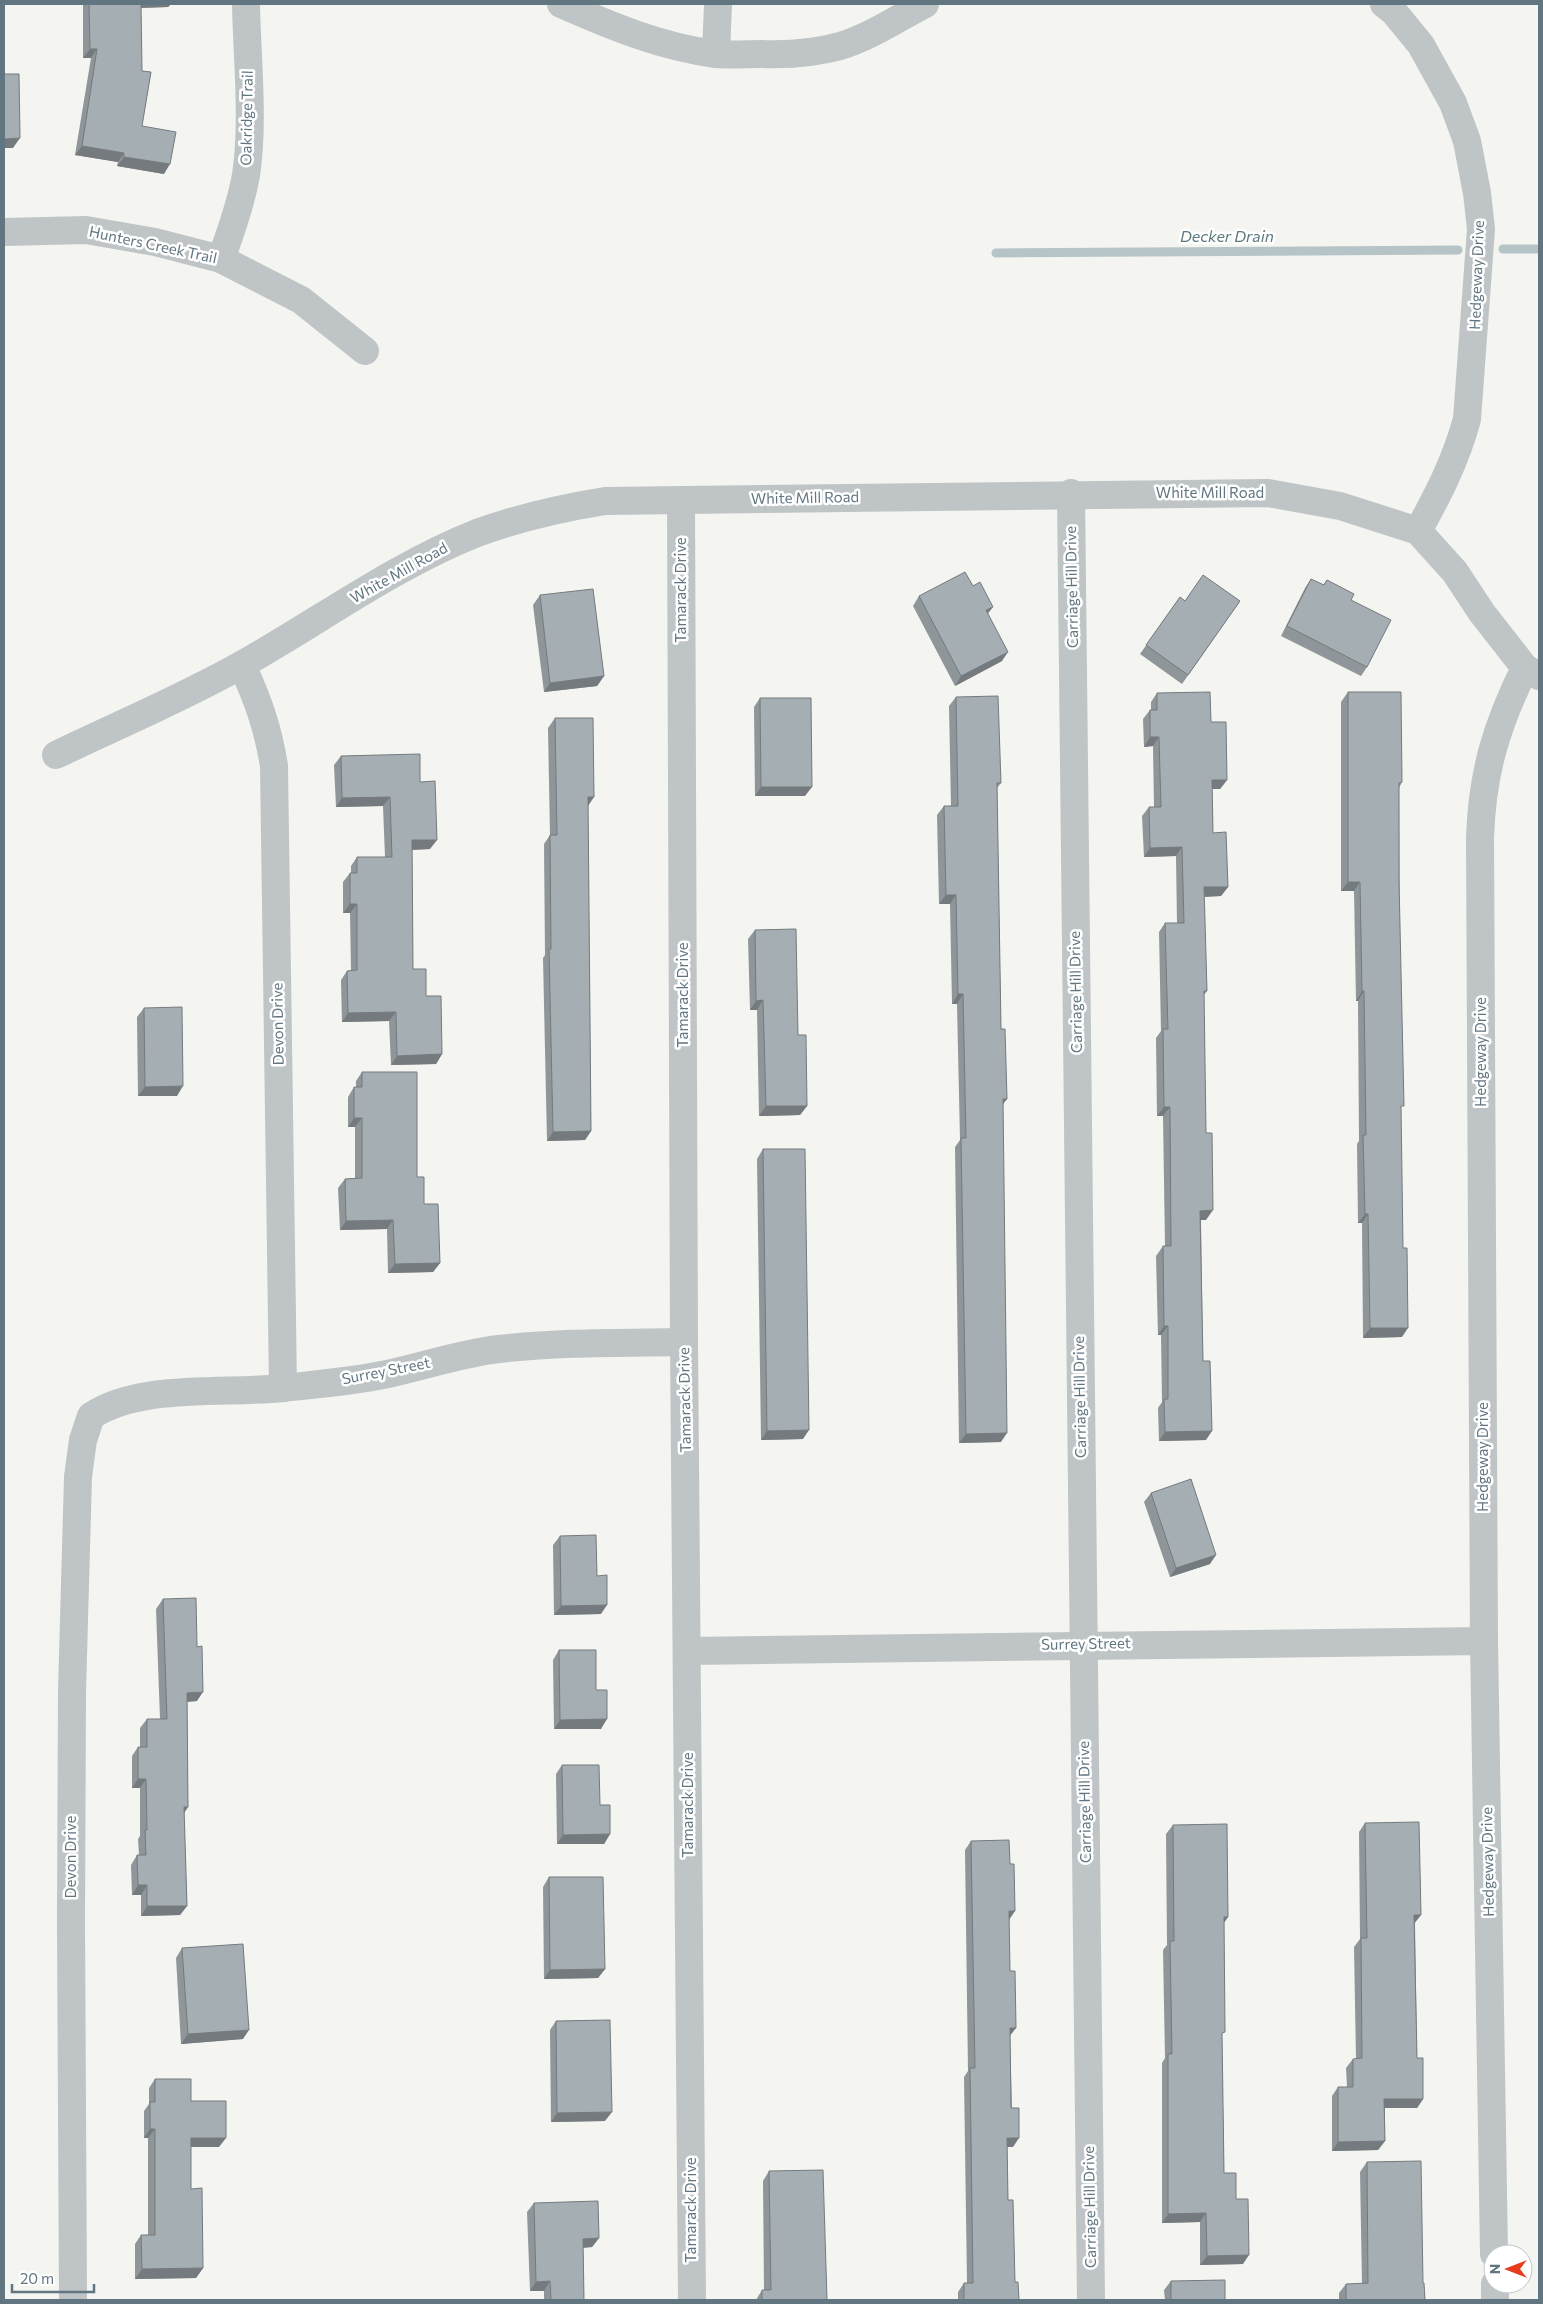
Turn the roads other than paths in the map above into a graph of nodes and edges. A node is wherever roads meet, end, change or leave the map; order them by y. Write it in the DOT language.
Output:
graph roads {
  1 [pos="246,4"];
  2 [pos="561,4"];
  3 [pos="718,4"];
  4 [pos="925,4"];
  5 [pos="1384,4"];
  6 [pos="716,54"];
  7 [pos="4,232"];
  8 [pos="221,259"];
  9 [pos="365,350"];
  10 [pos="1072,493"];
  11 [pos="681,500"];
  12 [pos="1418,531"];
  13 [pos="242,665"];
  14 [pos="1532,672"];
  15 [pos="56,755"];
  16 [pos="684,1342"];
  17 [pos="283,1388"];
  18 [pos="91,1416"];
  19 [pos="1484,1641"];
  20 [pos="1082,1644"];
  21 [pos="687,1651"];
  22 [pos="1494,2244"];
  23 [pos="73,2300"];
  24 [pos="692,2300"];
  25 [pos="1092,2300"];
  1 -- 8 [label="street, Oakridge Trail"];
  2 -- 6 [label="street"];
  3 -- 6 [label="street"];
  4 -- 6 [label="street"];
  5 -- 12 [label="street, Hedgeway Drive"];
  7 -- 8 [label="street, Hunters Creek Trail"];
  8 -- 9 [label="street, Hunters Creek Trail"];
  10 -- 11 [label="street, White Mill Road"];
  10 -- 12 [label="street, White Mill Road"];
  10 -- 20 [label="street, Carriage Hill Drive"];
  11 -- 13 [label="street, White Mill Road"];
  11 -- 16 [label="street, Tamarack Drive"];
  12 -- 14 [label="street"];
  13 -- 15 [label="street, White Mill Road"];
  13 -- 17 [label="street, Devon Drive"];
  14 -- 19 [label="street, Hedgeway Drive"];
  16 -- 17 [label="street, Surrey Street"];
  16 -- 21 [label="street, Tamarack Drive"];
  17 -- 18 [label="street, Surrey Street"];
  18 -- 23 [label="street, Devon Drive"];
  19 -- 20 [label="street, Surrey Street"];
  19 -- 22 [label="street, Hedgeway Drive"];
  20 -- 21 [label="street, Surrey Street"];
  20 -- 25 [label="street, Carriage Hill Drive"];
  21 -- 24 [label="street, Tamarack Drive"];
}
